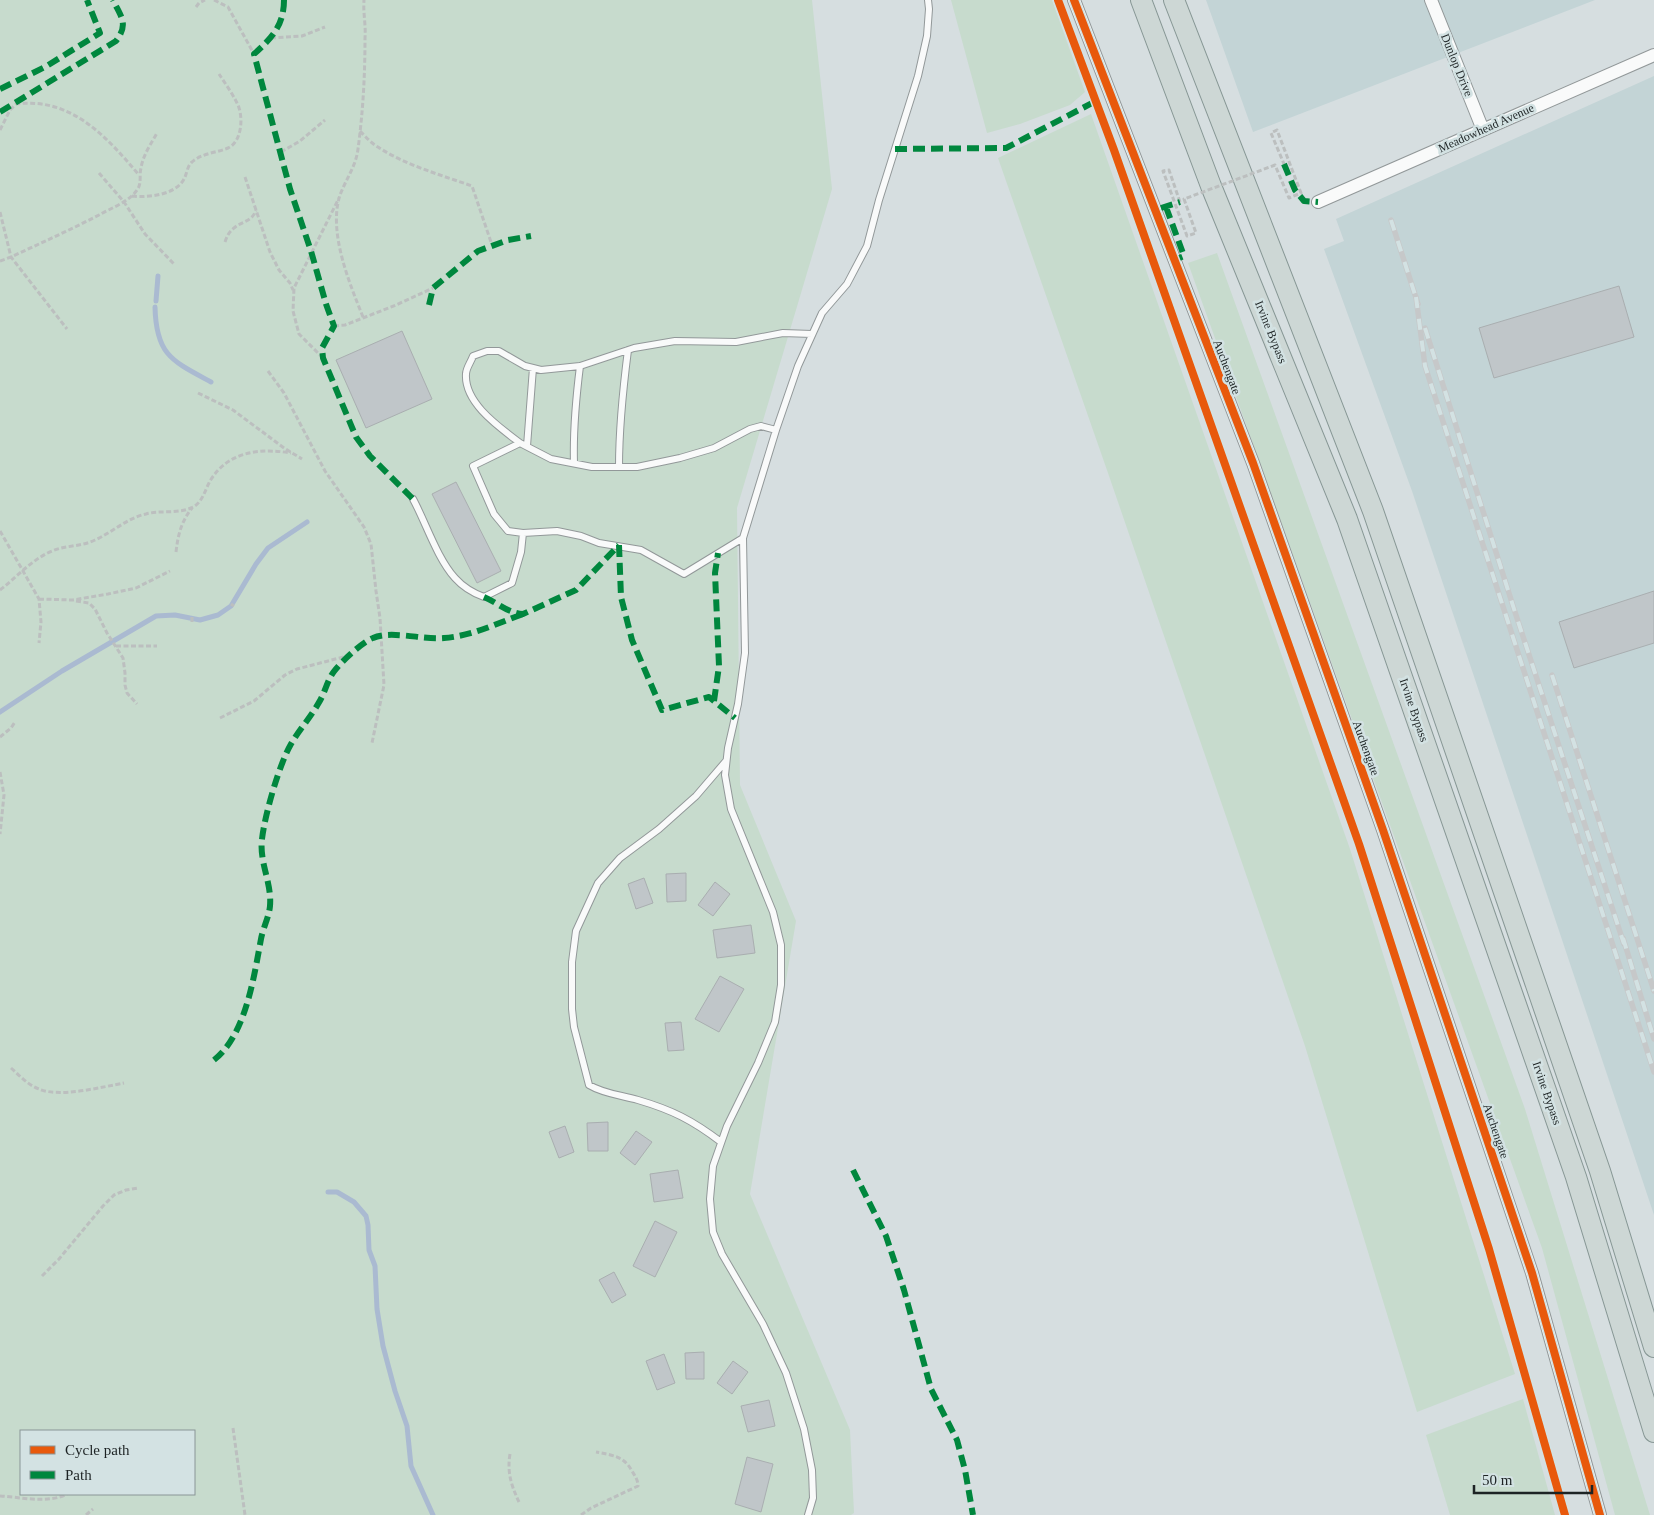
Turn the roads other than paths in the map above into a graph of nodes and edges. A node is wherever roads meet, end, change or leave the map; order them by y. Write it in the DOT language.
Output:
graph roads {
  1 [pos="928,0"];
  2 [pos="1074,0"];
  3 [pos="1141,0"];
  4 [pos="1174,0"];
  5 [pos="1431,0"];
  6 [pos="1654,54"];
  7 [pos="1483,130"];
  8 [pos="1318,202"];
  9 [pos="812,334"];
  10 [pos="628,350"];
  11 [pos="580,366"];
  12 [pos="533,368"];
  13 [pos="776,430"];
  14 [pos="523,444"];
  15 [pos="574,463"];
  16 [pos="619,467"];
  17 [pos="413,499"];
  18 [pos="523,533"];
  19 [pos="743,538"];
  20 [pos="727,760"];
  21 [pos="721,1142"];
  22 [pos="1654,1347"];
  23 [pos="1654,1432"];
  24 [pos="808,1515"];
  25 [pos="1600,1515"];
  1 -- 9 [label="lane"];
  2 -- 25 [label="street, Auchengate"];
  3 -- 23 [label="highway, Irvine Bypass"];
  4 -- 22 [label="highway, Irvine Bypass"];
  5 -- 7 [label="street, Dunlop Drive"];
  6 -- 7 [label="street, Meadowhead Avenue"];
  7 -- 8 [label="street, Meadowhead Avenue"];
  9 -- 10 [label="lane"];
  9 -- 13 [label="lane"];
  10 -- 11 [label="lane"];
  10 -- 16 [label="lane"];
  11 -- 12 [label="lane"];
  11 -- 15 [label="lane"];
  12 -- 14 [label="lane"];
  12 -- 14 [label="lane"];
  13 -- 16 [label="lane"];
  13 -- 19 [label="lane"];
  14 -- 15 [label="lane"];
  14 -- 18 [label="lane"];
  15 -- 16 [label="lane"];
  17 -- 18 [label="lane"];
  18 -- 19 [label="lane"];
  19 -- 20 [label="lane"];
  20 -- 21 [label="lane"];
  20 -- 21 [label="lane"];
  21 -- 24 [label="lane"];
}
